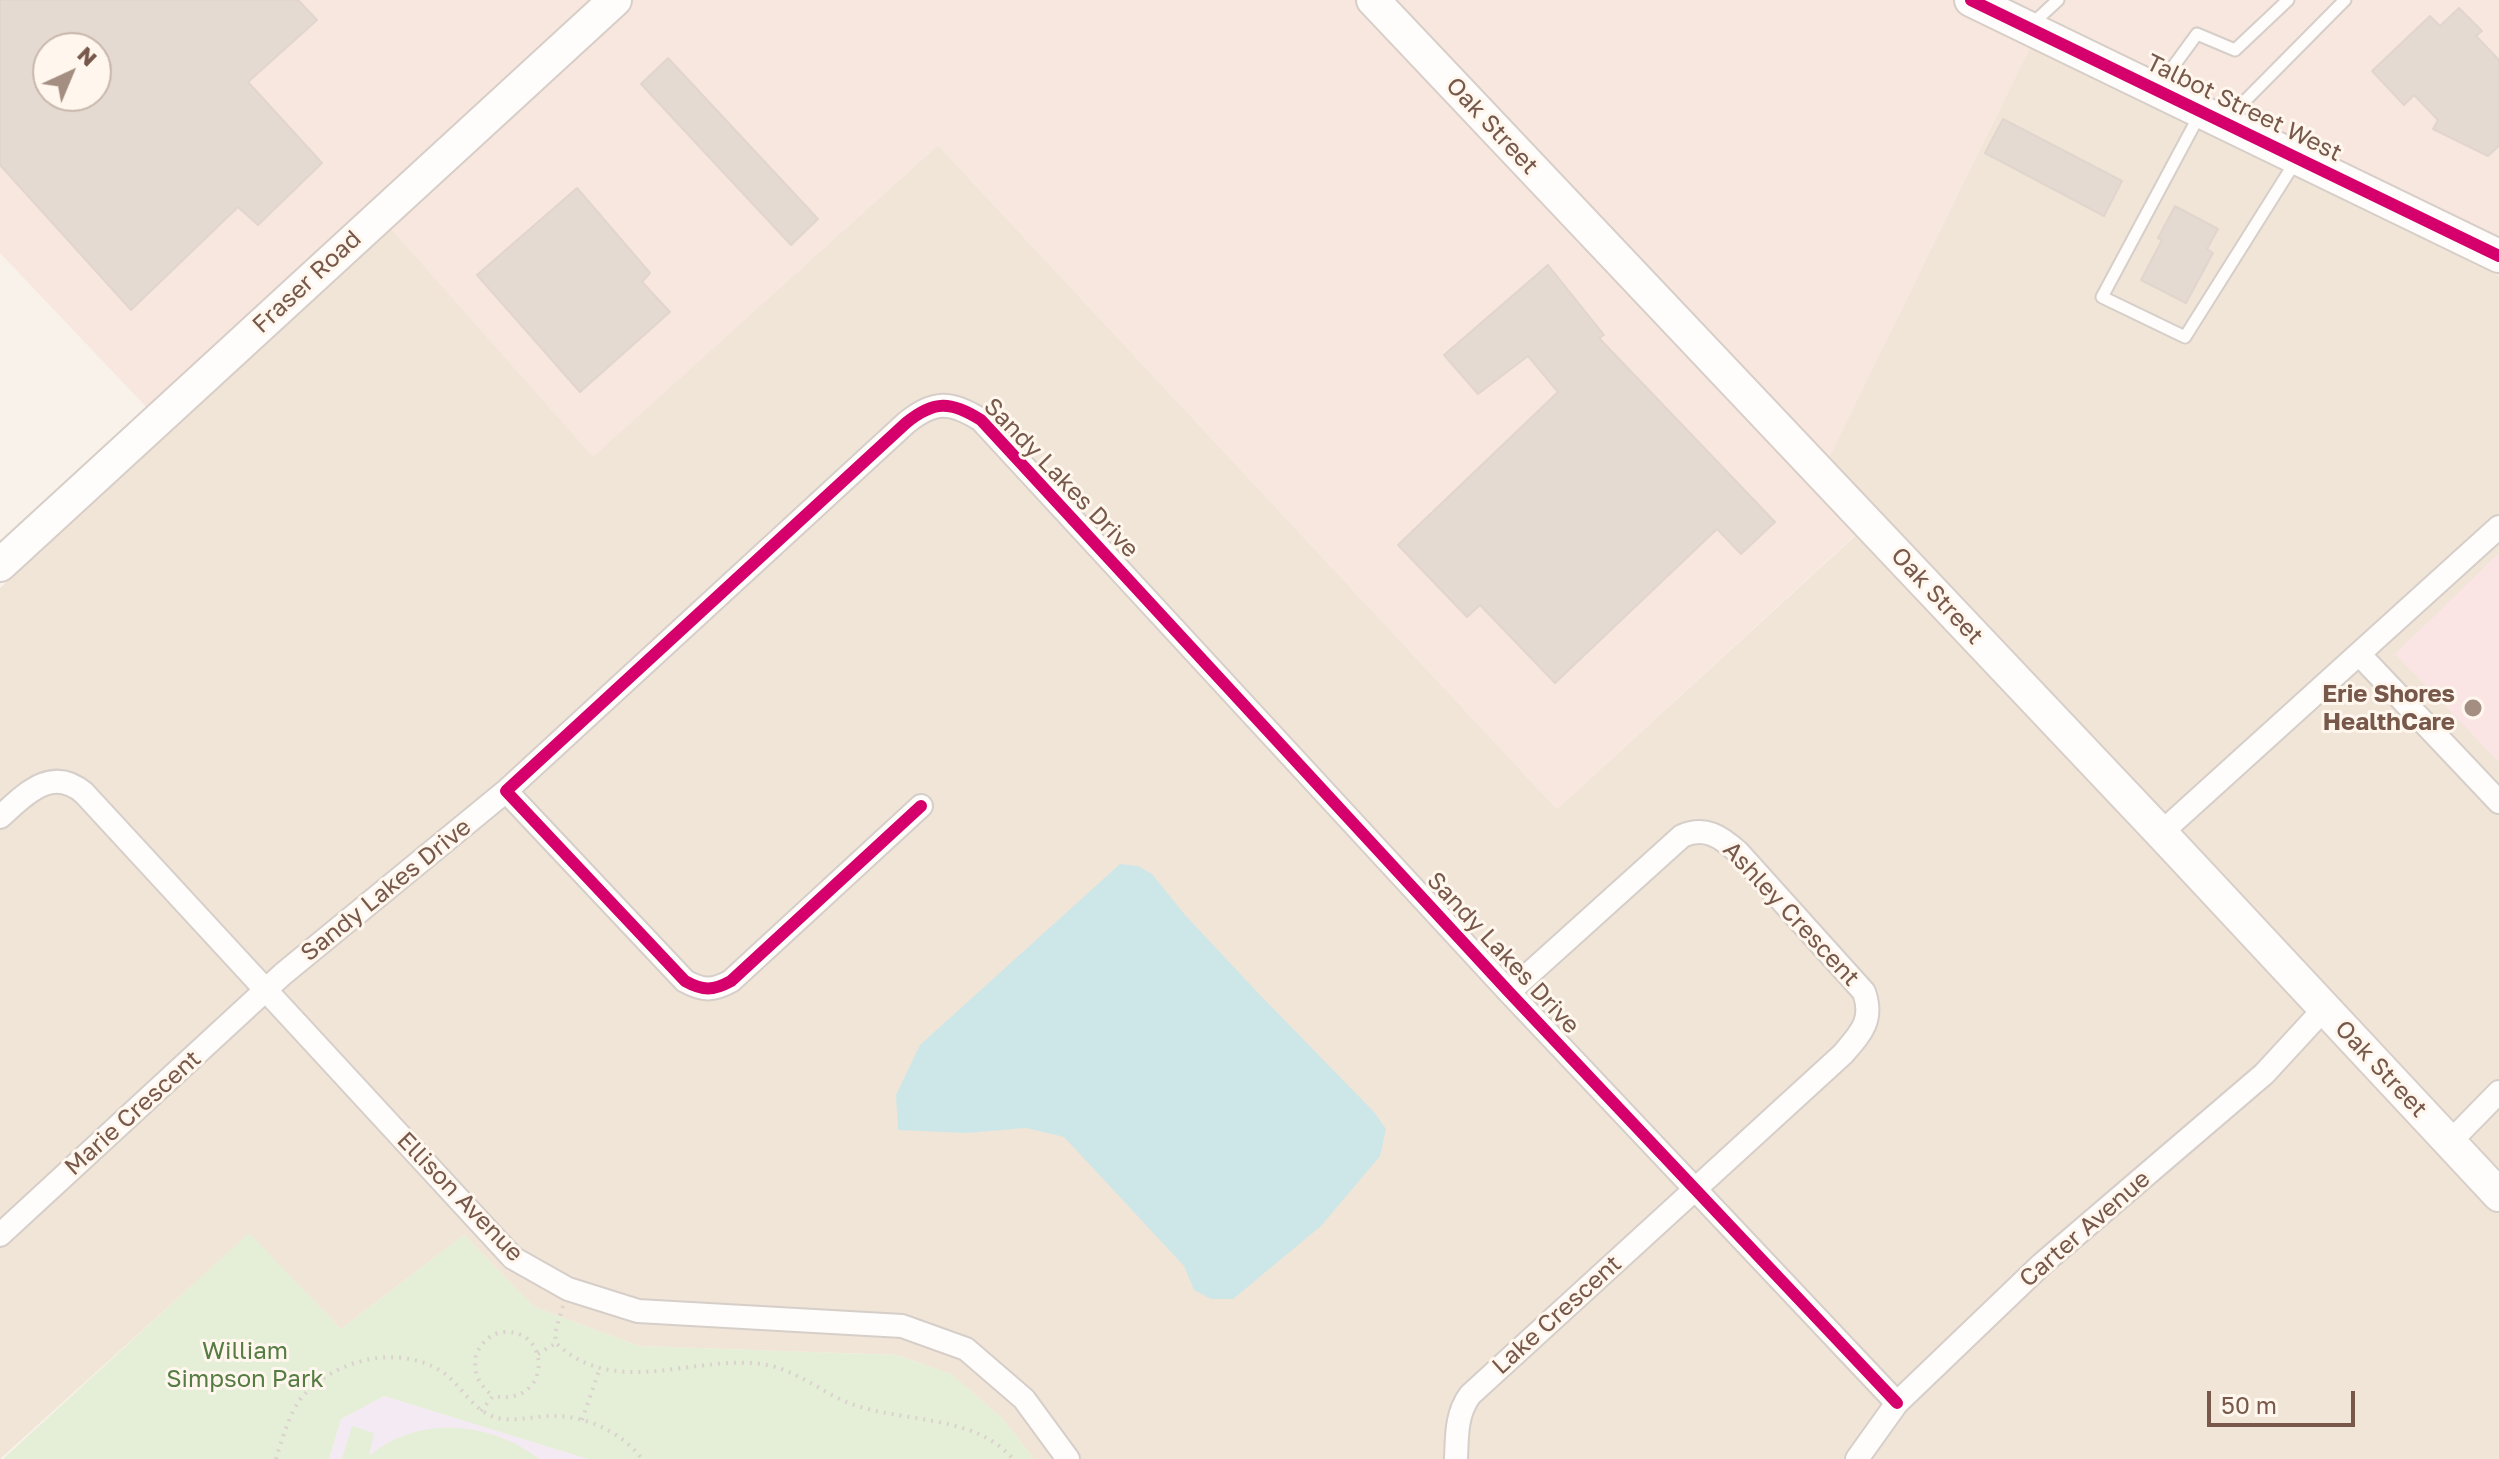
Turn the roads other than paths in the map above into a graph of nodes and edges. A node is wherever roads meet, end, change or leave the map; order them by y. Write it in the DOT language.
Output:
graph roads {
  1 [pos="615,0"];
  2 [pos="1373,0"];
  3 [pos="1971,0"];
  4 [pos="2058,0"];
  5 [pos="2288,0"];
  6 [pos="2345,0"];
  7 [pos="2028,28"];
  8 [pos="2156,90"];
  9 [pos="2212,117"];
  10 [pos="2297,158"];
  11 [pos="2499,256"];
  12 [pos="2499,527"];
  13 [pos="0,565"];
  14 [pos="2359,654"];
  15 [pos="506,791"];
  16 [pos="2499,802"];
  17 [pos="921,806"];
  18 [pos="0,817"];
  19 [pos="2161,833"];
  20 [pos="266,991"];
  21 [pos="1509,992"];
  22 [pos="2324,1009"];
  23 [pos="2499,1092"];
  24 [pos="2450,1142"];
  25 [pos="1695,1190"];
  26 [pos="2499,1195"];
  27 [pos="0,1235"];
  28 [pos="1897,1403"];
  29 [pos="1068,1459"];
  30 [pos="1456,1459"];
  31 [pos="1857,1459"];
  1 -- 13 [label="main road, Fraser Road"];
  2 -- 19 [label="main road, Oak Street"];
  3 -- 7 [label="main road, Talbot Street West"];
  4 -- 7 [label="lane"];
  5 -- 8 [label="lane"];
  6 -- 9 [label="lane"];
  7 -- 8 [label="main road, Talbot Street West"];
  8 -- 9 [label="main road, Talbot Street West"];
  9 -- 10 [label="main road, Talbot Street West"];
  9 -- 10 [label="lane"];
  10 -- 11 [label="main road, Talbot Street West"];
  12 -- 14 [label="street"];
  14 -- 16 [label="street"];
  14 -- 19 [label="street"];
  15 -- 17 [label="street"];
  15 -- 20 [label="street, Sandy Lakes Drive"];
  15 -- 21 [label="street, Sandy Lakes Drive"];
  18 -- 20 [label="street, Ellison Avenue"];
  19 -- 22 [label="main road, Oak Street"];
  20 -- 27 [label="street, Marie Crescent"];
  20 -- 29 [label="street, Ellison Avenue"];
  21 -- 25 [label="street, Sandy Lakes Drive"];
  21 -- 25 [label="street, Ashley Crescent"];
  22 -- 24 [label="main road, Oak Street"];
  22 -- 28 [label="street, Carter Avenue"];
  23 -- 24 [label="street"];
  24 -- 26 [label="main road, Oak Street"];
  25 -- 28 [label="street, Sandy Lakes Drive"];
  25 -- 30 [label="street, Lake Crescent"];
  28 -- 31 [label="street, Carter Avenue"];
}
